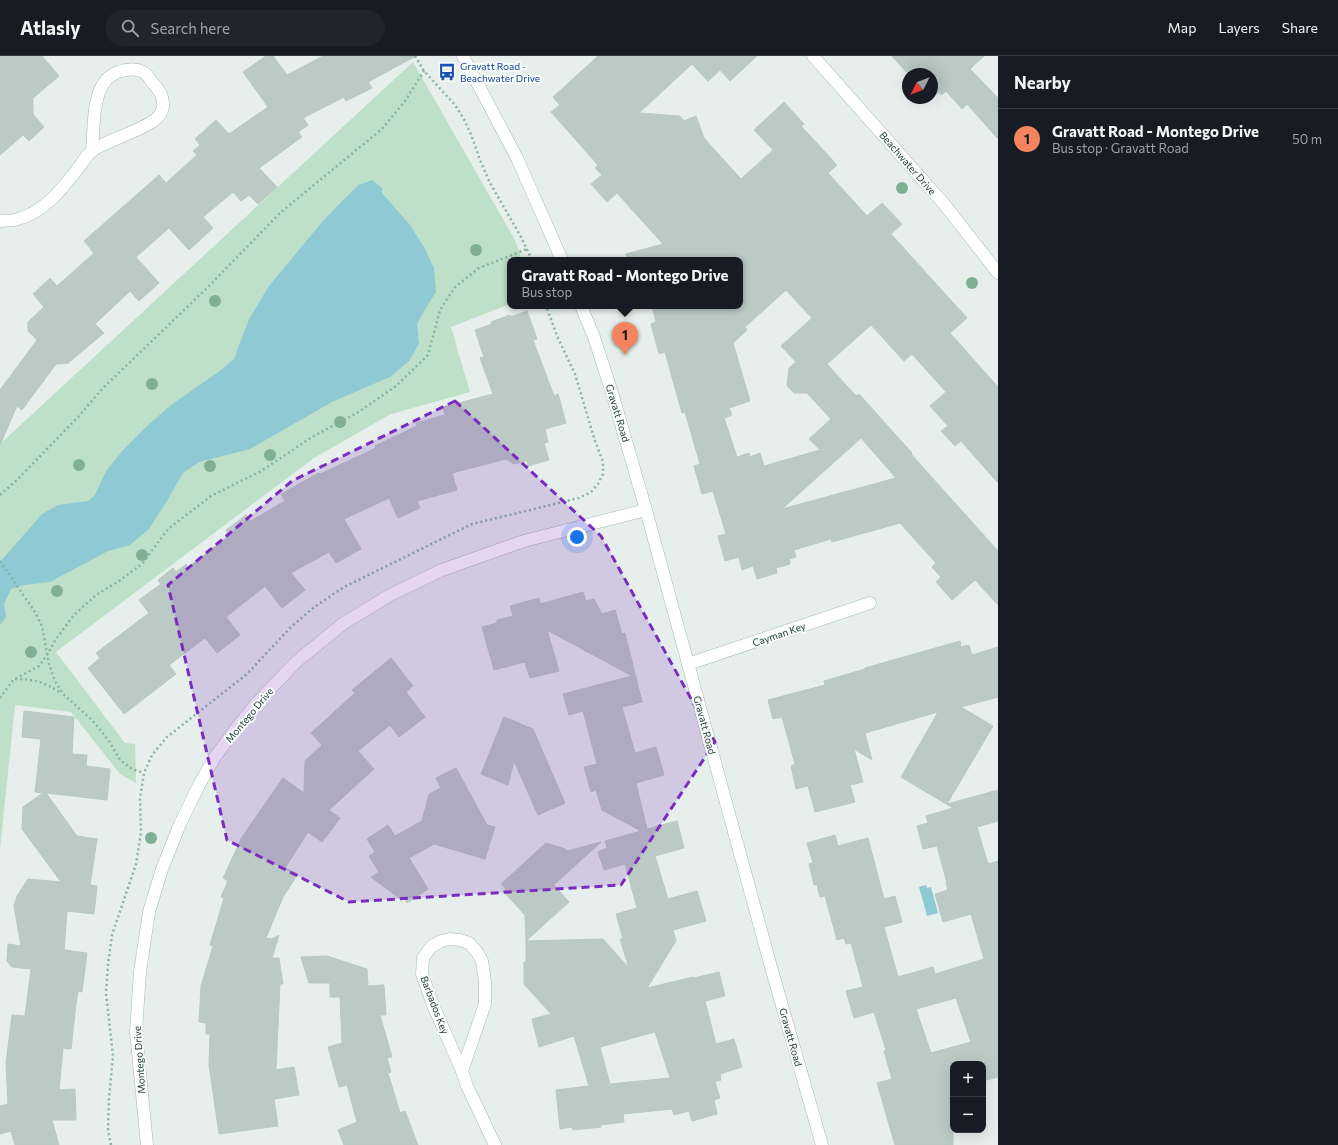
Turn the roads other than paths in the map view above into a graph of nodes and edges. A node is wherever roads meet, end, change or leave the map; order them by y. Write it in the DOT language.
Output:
graph roads {
  1 [pos="463,56"];
  2 [pos="813,56"];
  3 [pos="92,151"];
  4 [pos="0,221"];
  5 [pos="561,257"];
  6 [pos="998,273"];
  7 [pos="582,309"];
  8 [pos="646,510"];
  9 [pos="870,603"];
  10 [pos="688,664"];
  11 [pos="462,1070"];
  12 [pos="819,1144"];
  13 [pos="147,1145"];
  14 [pos="495,1145"];
  1 -- 5 [label="street"];
  2 -- 6 [label="street, Beachwater Drive"];
  3 -- 3 [label="street"];
  3 -- 4 [label="street"];
  7 -- 8 [label="street, Gravatt Road"];
  8 -- 10 [label="street, Gravatt Road"];
  8 -- 13 [label="street, Montego Drive"];
  9 -- 10 [label="street, Cayman Key"];
  10 -- 12 [label="street, Gravatt Road"];
  11 -- 11 [label="street, Barbados Key"];
  11 -- 14 [label="street, Barbados Key"];
}
